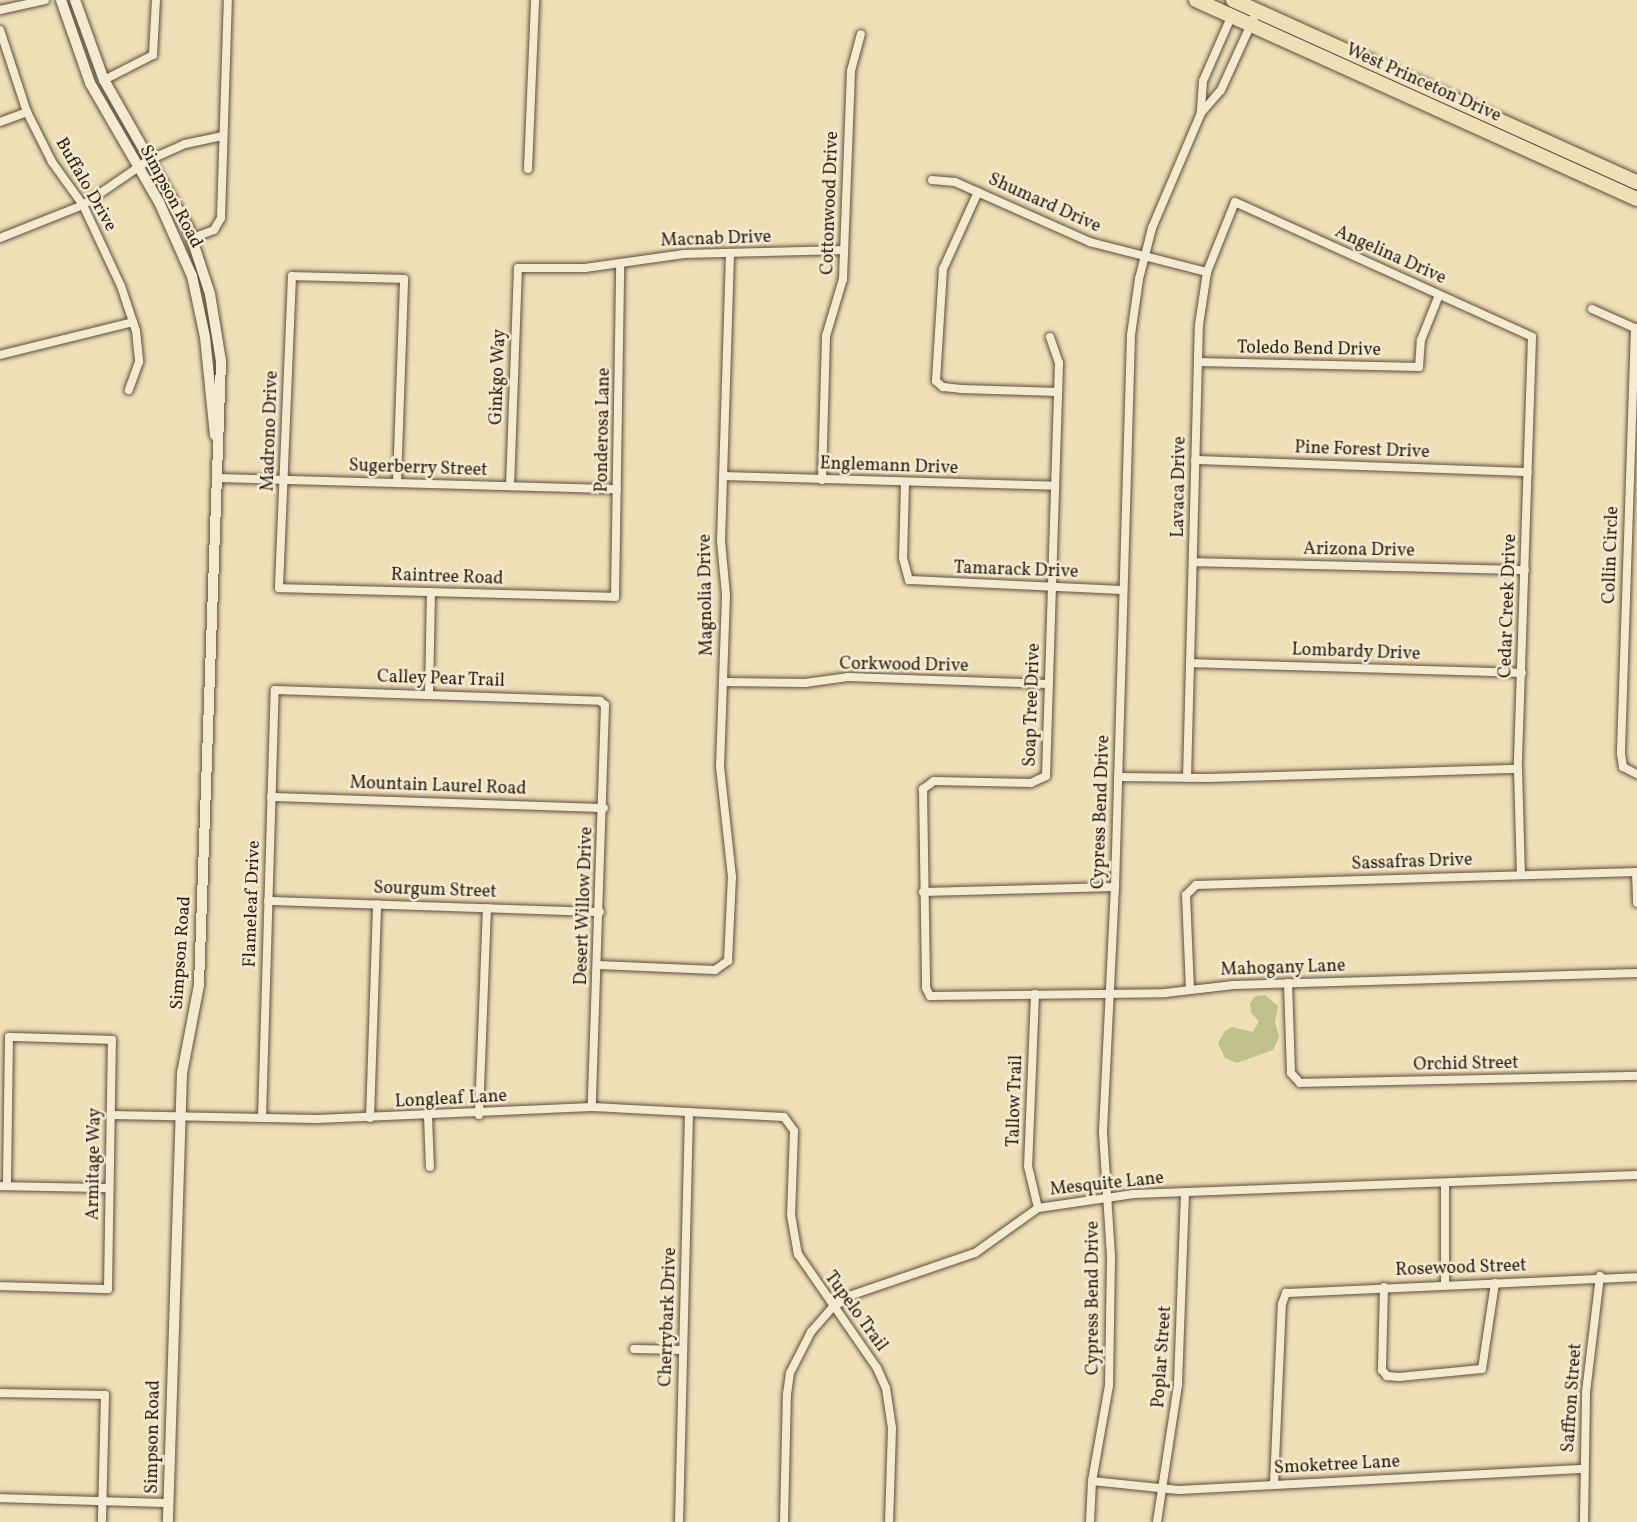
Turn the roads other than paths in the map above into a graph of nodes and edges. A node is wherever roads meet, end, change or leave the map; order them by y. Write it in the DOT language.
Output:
graph roads {
  1 [pos="45,0"];
  2 [pos="61,0"];
  3 [pos="75,0"];
  4 [pos="156,0"];
  5 [pos="228,0"];
  6 [pos="535,0"];
  7 [pos="1196,0"];
  8 [pos="1235,1"];
  9 [pos="0,10"];
  10 [pos="1257,12"];
  11 [pos="1232,17"];
  12 [pos="1250,26"];
  13 [pos="0,30"];
  14 [pos="861,34"];
  15 [pos="104,80"];
  16 [pos="27,112"];
  17 [pos="1201,113"];
  18 [pos="0,122"];
  19 [pos="223,136"];
  20 [pos="149,160"];
  21 [pos="138,168"];
  22 [pos="528,169"];
  23 [pos="932,180"];
  24 [pos="1637,182"];
  25 [pos="978,192"];
  26 [pos="1637,199"];
  27 [pos="1236,202"];
  28 [pos="83,205"];
  29 [pos="0,238"];
  30 [pos="193,238"];
  31 [pos="844,250"];
  32 [pos="730,254"];
  33 [pos="1143,258"];
  34 [pos="620,264"];
  35 [pos="518,268"];
  36 [pos="1207,272"];
  37 [pos="1439,295"];
  38 [pos="1592,309"];
  39 [pos="133,322"];
  40 [pos="1636,328"];
  41 [pos="1050,337"];
  42 [pos="1532,337"];
  43 [pos="0,355"];
  44 [pos="1198,362"];
  45 [pos="129,390"];
  46 [pos="1058,392"];
  47 [pos="219,456"];
  48 [pos="1195,460"];
  49 [pos="1528,472"];
  50 [pos="723,477"];
  51 [pos="218,478"];
  52 [pos="284,480"];
  53 [pos="822,480"];
  54 [pos="397,483"];
  55 [pos="905,483"];
  56 [pos="510,486"];
  57 [pos="1055,486"];
  58 [pos="617,489"];
  59 [pos="1193,562"];
  60 [pos="1525,570"];
  61 [pos="1052,586"];
  62 [pos="279,588"];
  63 [pos="1123,590"];
  64 [pos="431,592"];
  65 [pos="615,597"];
  66 [pos="1190,663"];
  67 [pos="1522,673"];
  68 [pos="723,682"];
  69 [pos="1049,684"];
  70 [pos="275,690"];
  71 [pos="429,695"];
  72 [pos="605,705"];
  73 [pos="1518,769"];
  74 [pos="1637,774"];
  75 [pos="1119,777"];
  76 [pos="1187,778"];
  77 [pos="271,797"];
  78 [pos="604,808"];
  79 [pos="1636,872"];
  80 [pos="1521,875"];
  81 [pos="1115,887"];
  82 [pos="923,892"];
  83 [pos="268,901"];
  84 [pos="1637,903"];
  85 [pos="377,904"];
  86 [pos="487,908"];
  87 [pos="600,912"];
  88 [pos="598,965"];
  89 [pos="1637,973"];
  90 [pos="1288,983"];
  91 [pos="1190,990"];
  92 [pos="1111,991"];
  93 [pos="1035,994"];
  94 [pos="930,996"];
  95 [pos="1637,1076"];
  96 [pos="592,1107"];
  97 [pos="690,1112"];
  98 [pos="111,1115"];
  99 [pos="479,1115"];
  100 [pos="180,1116"];
  101 [pos="428,1116"];
  102 [pos="262,1118"];
  103 [pos="370,1118"];
  104 [pos="791,1122"];
  105 [pos="430,1167"];
  106 [pos="1637,1175"];
  107 [pos="1445,1183"];
  108 [pos="3,1186"];
  109 [pos="109,1188"];
  110 [pos="1185,1192"];
  111 [pos="1108,1198"];
  112 [pos="1038,1208"];
  113 [pos="1600,1276"];
  114 [pos="1637,1277"];
  115 [pos="1495,1283"];
  116 [pos="1445,1285"];
  117 [pos="0,1286"];
  118 [pos="1384,1287"];
  119 [pos="833,1307"];
  120 [pos="634,1349"];
  121 [pos="683,1350"];
  122 [pos="0,1393"];
  123 [pos="1584,1469"];
  124 [pos="1092,1481"];
  125 [pos="1274,1484"];
  126 [pos="1161,1490"];
  127 [pos="0,1498"];
  128 [pos="102,1502"];
  129 [pos="169,1503"];
  130 [pos="102,1522"];
  131 [pos="168,1522"];
  132 [pos="679,1522"];
  133 [pos="784,1522"];
  134 [pos="889,1522"];
  135 [pos="1090,1522"];
  136 [pos="1157,1522"];
  137 [pos="1584,1522"];
  1 -- 9 [label="street"];
  2 -- 21 [label="street, Simpson Road"];
  3 -- 15 [label="street, Simpson Road"];
  4 -- 15 [label="street"];
  5 -- 19 [label="street, Simpson Road"];
  6 -- 22 [label="street"];
  7 -- 11 [label="highway, West Princeton Drive"];
  8 -- 10 [label="highway, West Princeton Drive"];
  8 -- 11 [label="street, Cypress Bend Drive"];
  10 -- 12 [label="street, Cypress Bend Drive"];
  10 -- 24 [label="highway, West Princeton Drive"];
  11 -- 12 [label="highway, West Princeton Drive"];
  11 -- 17 [label="street, Cypress Bend Drive"];
  12 -- 17 [label="street, Cypress Bend Drive"];
  12 -- 26 [label="highway, West Princeton Drive"];
  13 -- 16 [label="street, Buffalo Drive"];
  14 -- 31 [label="street, Cottonwood Drive"];
  15 -- 20 [label="street, Simpson Road"];
  16 -- 18 [label="street"];
  16 -- 28 [label="street, Buffalo Drive"];
  17 -- 33 [label="street, Cypress Bend Drive"];
  19 -- 20 [label="street"];
  19 -- 30 [label="street, Simpson Road"];
  20 -- 21 [label="street"];
  20 -- 30 [label="street, Simpson Road"];
  21 -- 28 [label="street"];
  21 -- 47 [label="street, Simpson Road"];
  23 -- 25 [label="street, Shumard Drive"];
  25 -- 33 [label="street, Shumard Drive"];
  25 -- 46 [label="street"];
  27 -- 36 [label="street, Lavaca Drive"];
  27 -- 37 [label="street, Angelina Drive"];
  28 -- 29 [label="street"];
  28 -- 39 [label="street, Buffalo Drive"];
  30 -- 47 [label="street, Simpson Road"];
  31 -- 32 [label="street, Macnab Drive"];
  31 -- 53 [label="street, Cottonwood Drive"];
  32 -- 34 [label="street, Macnab Drive"];
  32 -- 50 [label="street, Magnolia Drive"];
  33 -- 36 [label="street, Shumard Drive"];
  33 -- 63 [label="street, Cypress Bend Drive"];
  34 -- 35 [label="street, Macnab Drive"];
  34 -- 58 [label="street, Ponderosa Lane"];
  35 -- 56 [label="street, Ginkgo Way"];
  36 -- 44 [label="street, Lavaca Drive"];
  37 -- 42 [label="street, Angelina Drive"];
  37 -- 44 [label="street, Toledo Bend Drive"];
  38 -- 40 [label="street, Collin Circle"];
  39 -- 43 [label="street"];
  39 -- 45 [label="street, Buffalo Drive"];
  40 -- 74 [label="street, Collin Circle"];
  41 -- 46 [label="street, Soap Tree Drive"];
  42 -- 49 [label="street, Cedar Creek Drive"];
  44 -- 48 [label="street, Lavaca Drive"];
  46 -- 57 [label="street, Soap Tree Drive"];
  47 -- 51 [label="street, Simpson Road"];
  48 -- 49 [label="street, Pine Forest Drive"];
  48 -- 59 [label="street, Lavaca Drive"];
  49 -- 60 [label="street, Cedar Creek Drive"];
  50 -- 53 [label="street, Englemann Drive"];
  50 -- 68 [label="street, Magnolia Drive"];
  51 -- 52 [label="street, Sugerberry Street"];
  51 -- 100 [label="street, Simpson Road"];
  52 -- 54 [label="street, Sugerberry Street"];
  52 -- 54 [label="street, Madrono Drive"];
  52 -- 62 [label="street, Madrono Drive"];
  53 -- 55 [label="street, Englemann Drive"];
  54 -- 56 [label="street, Sugerberry Street"];
  55 -- 57 [label="street, Englemann Drive"];
  55 -- 61 [label="street, Tamarack Drive"];
  56 -- 58 [label="street, Sugerberry Street"];
  57 -- 61 [label="street, Soap Tree Drive"];
  58 -- 65 [label="street, Ponderosa Lane"];
  59 -- 60 [label="street, Arizona Drive"];
  59 -- 66 [label="street, Lavaca Drive"];
  60 -- 67 [label="street, Cedar Creek Drive"];
  61 -- 63 [label="street, Tamarack Drive"];
  61 -- 69 [label="street, Soap Tree Drive"];
  62 -- 64 [label="street, Raintree Road"];
  63 -- 75 [label="street, Cypress Bend Drive"];
  64 -- 65 [label="street, Raintree Road"];
  64 -- 71 [label="street"];
  66 -- 67 [label="street, Lombardy Drive"];
  66 -- 76 [label="street, Lavaca Drive"];
  67 -- 73 [label="street, Cedar Creek Drive"];
  68 -- 69 [label="street, Corkwood Drive"];
  68 -- 88 [label="street, Magnolia Drive"];
  69 -- 82 [label="street, Soap Tree Drive"];
  70 -- 71 [label="street, Calley Pear Trail"];
  70 -- 77 [label="street, Flameleaf Drive"];
  71 -- 72 [label="street, Calley Pear Trail"];
  72 -- 78 [label="street, Desert Willow Drive"];
  73 -- 76 [label="street"];
  73 -- 80 [label="street, Cedar Creek Drive"];
  75 -- 76 [label="street"];
  75 -- 81 [label="street, Cypress Bend Drive"];
  77 -- 78 [label="street, Mountain Laurel Road"];
  77 -- 83 [label="street, Flameleaf Drive"];
  78 -- 87 [label="street, Desert Willow Drive"];
  79 -- 80 [label="street, Sassafras Drive"];
  79 -- 84 [label="street"];
  80 -- 91 [label="street, Sassafras Drive"];
  81 -- 82 [label="street"];
  81 -- 92 [label="street, Cypress Bend Drive"];
  82 -- 94 [label="street, Soap Tree Drive"];
  83 -- 85 [label="street, Sourgum Street"];
  83 -- 102 [label="street, Flameleaf Drive"];
  85 -- 86 [label="street, Sourgum Street"];
  85 -- 103 [label="street"];
  86 -- 87 [label="street, Sourgum Street"];
  86 -- 99 [label="street"];
  87 -- 88 [label="street, Desert Willow Drive"];
  88 -- 96 [label="street, Desert Willow Drive"];
  89 -- 90 [label="street, Mahogany Lane"];
  90 -- 91 [label="street, Mahogany Lane"];
  90 -- 95 [label="street, Orchid Street"];
  91 -- 92 [label="street, Mahogany Lane"];
  92 -- 93 [label="street, Mahogany Lane"];
  92 -- 111 [label="street, Cypress Bend Drive"];
  93 -- 94 [label="street, Mahogany Lane"];
  93 -- 112 [label="street, Tallow Trail"];
  96 -- 97 [label="street, Longleaf Lane"];
  96 -- 99 [label="street, Longleaf Lane"];
  97 -- 104 [label="street, Longleaf Lane"];
  97 -- 121 [label="street, Cherrybark Drive"];
  98 -- 100 [label="street, Longleaf Lane"];
  98 -- 108 [label="street, Armitage Way"];
  98 -- 109 [label="street, Armitage Way"];
  99 -- 101 [label="street, Longleaf Lane"];
  100 -- 102 [label="street, Longleaf Lane"];
  100 -- 129 [label="street, Simpson Road"];
  101 -- 103 [label="street, Longleaf Lane"];
  101 -- 105 [label="street"];
  102 -- 103 [label="street, Longleaf Lane"];
  104 -- 119 [label="street, Tupelo Trail"];
  106 -- 107 [label="street, Mesquite Lane"];
  107 -- 110 [label="street, Mesquite Lane"];
  107 -- 116 [label="street"];
  108 -- 109 [label="street"];
  109 -- 117 [label="street, Armitage Way"];
  110 -- 111 [label="street, Mesquite Lane"];
  110 -- 126 [label="street, Poplar Street"];
  111 -- 112 [label="street, Mesquite Lane"];
  111 -- 124 [label="street, Cypress Bend Drive"];
  112 -- 119 [label="street, Mesquite Lane"];
  113 -- 114 [label="street, Rosewood Street"];
  113 -- 115 [label="street, Rosewood Street"];
  113 -- 123 [label="street, Saffron Street"];
  115 -- 116 [label="street, Rosewood Street"];
  115 -- 118 [label="street"];
  116 -- 118 [label="street, Rosewood Street"];
  118 -- 125 [label="street, Rosewood Street"];
  119 -- 133 [label="street, Mesquite Lane"];
  119 -- 134 [label="street, Tupelo Trail"];
  120 -- 121 [label="street"];
  121 -- 132 [label="street, Cherrybark Drive"];
  122 -- 128 [label="street"];
  123 -- 125 [label="street, Smoketree Lane"];
  123 -- 137 [label="street, Saffron Street"];
  124 -- 126 [label="street, Smoketree Lane"];
  124 -- 135 [label="street, Cypress Bend Drive"];
  125 -- 126 [label="street, Smoketree Lane"];
  126 -- 136 [label="street, Poplar Street"];
  127 -- 128 [label="street"];
  128 -- 129 [label="street"];
  128 -- 130 [label="street"];
  129 -- 131 [label="street, Simpson Road"];
}
